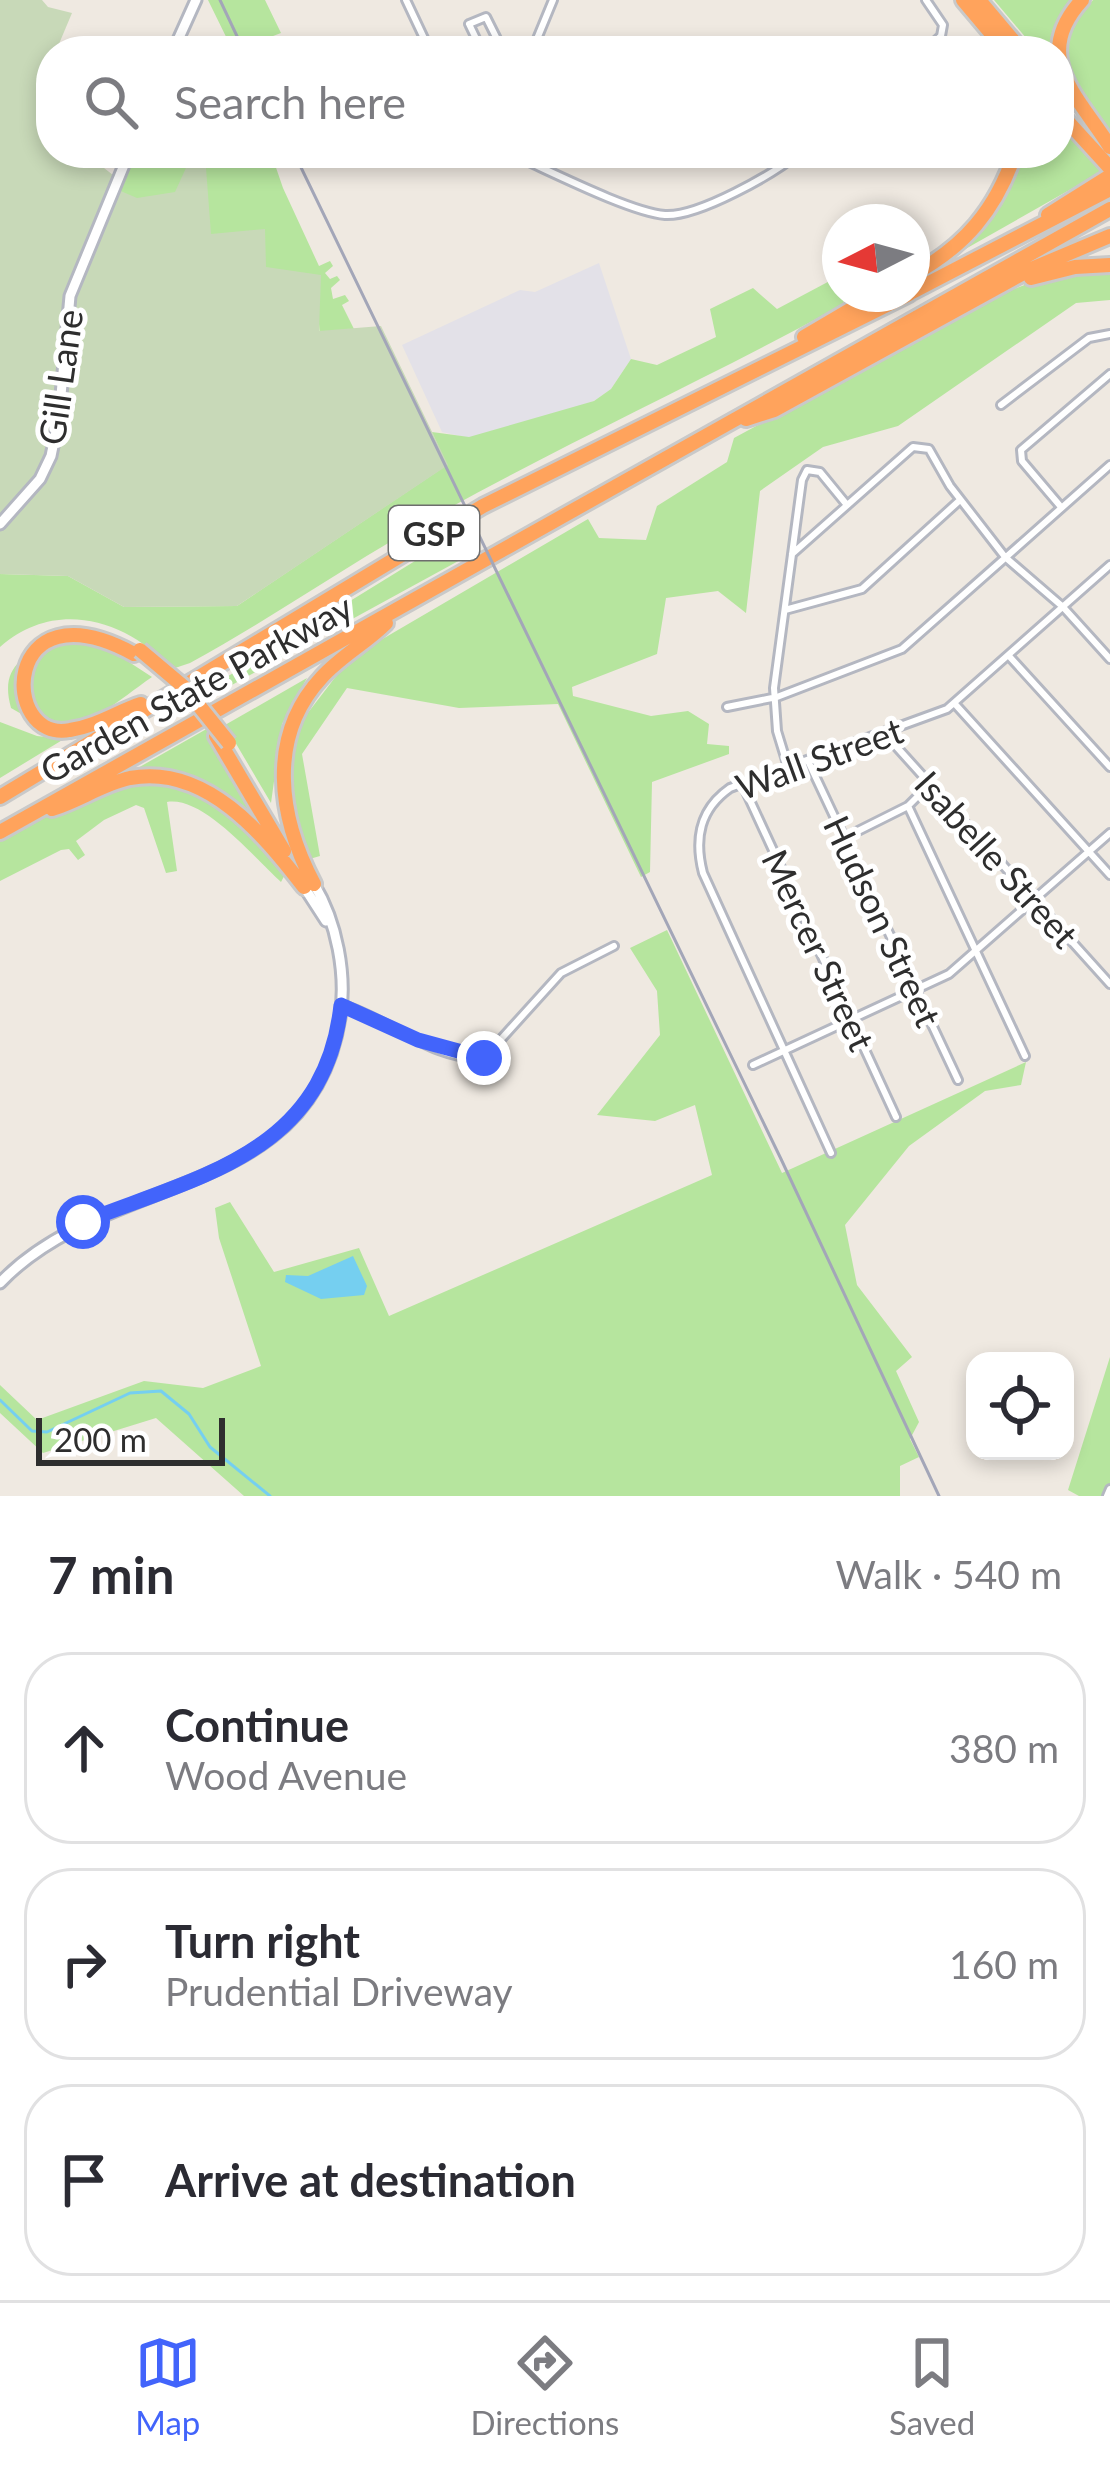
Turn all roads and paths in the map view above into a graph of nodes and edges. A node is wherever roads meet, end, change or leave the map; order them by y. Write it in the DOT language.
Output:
graph roads {
  1 [pos="196,0"];
  2 [pos="406,0"];
  3 [pos="553,0"];
  4 [pos="926,0"];
  5 [pos="963,0"];
  6 [pos="979,0"];
  7 [pos="1082,0"];
  8 [pos="180,36"];
  9 [pos="423,36"];
  10 [pos="475,36"];
  11 [pos="496,36"];
  12 [pos="538,36"];
  13 [pos="941,36"];
  14 [pos="984,36"];
  15 [pos="993,36"];
  16 [pos="1009,36"];
  17 [pos="1062,36"];
  18 [pos="1074,98"];
  19 [pos="1074,110"];
  20 [pos="1074,131"];
  21 [pos="1110,149"];
  22 [pos="123,168"];
  23 [pos="544,168"];
  24 [pos="778,168"];
  25 [pos="1009,168"];
  26 [pos="1110,177"];
  27 [pos="1110,208"];
  28 [pos="1110,236"];
  29 [pos="930,264"];
  30 [pos="1110,265"];
  31 [pos="930,284"];
  32 [pos="1003,287"];
  33 [pos="844,312"];
  34 [pos="871,312"];
  35 [pos="1110,334"];
  36 [pos="779,357"];
  37 [pos="1110,374"];
  38 [pos="1000,406"];
  39 [pos="716,429"];
  40 [pos="1110,465"];
  41 [pos="960,500"];
  42 [pos="847,505"];
  43 [pos="1061,507"];
  44 [pos="0,524"];
  45 [pos="792,554"];
  46 [pos="1005,557"];
  47 [pos="1110,565"];
  48 [pos="404,607"];
  49 [pos="1063,607"];
  50 [pos="784,610"];
  51 [pos="23,638"];
  52 [pos="137,652"];
  53 [pos="1009,656"];
  54 [pos="1110,659"];
  55 [pos="12,660"];
  56 [pos="174,692"];
  57 [pos="774,698"];
  58 [pos="955,704"];
  59 [pos="727,707"];
  60 [pos="15,718"];
  61 [pos="885,734"];
  62 [pos="808,762"];
  63 [pos="788,767"];
  64 [pos="1110,767"];
  65 [pos="742,783"];
  66 [pos="930,784"];
  67 [pos="0,797"];
  68 [pos="908,806"];
  69 [pos="22,819"];
  70 [pos="0,832"];
  71 [pos="1110,832"];
  72 [pos="844,838"];
  73 [pos="1089,852"];
  74 [pos="1110,875"];
  75 [pos="309,886"];
  76 [pos="1035,901"];
  77 [pos="614,946"];
  78 [pos="978,953"];
  79 [pos="1110,984"];
  80 [pos="916,989"];
  81 [pos="341,1005"];
  82 [pos="851,1020"];
  83 [pos="786,1050"];
  84 [pos="1025,1056"];
  85 [pos="753,1065"];
  86 [pos="958,1080"];
  87 [pos="896,1117"];
  88 [pos="831,1153"];
  89 [pos="0,1283"];
  1 -- 8 [label="street"];
  2 -- 9 [label="street"];
  3 -- 12 [label="street"];
  4 -- 13 [label="street"];
  5 -- 14 [label="highway"];
  5 -- 15 [label="highway"];
  6 -- 16 [label="highway"];
  7 -- 17 [label="highway"];
  10 -- 11 [label="street"];
  18 -- 21 [label="highway"];
  19 -- 21 [label="highway"];
  20 -- 26 [label="highway"];
  22 -- 44 [label="street, Gill Lane"];
  23 -- 24 [label="street"];
  25 -- 29 [label="highway"];
  26 -- 31 [label="highway, Garden State Parkway / GSP"];
  27 -- 39 [label="highway, Garden State Parkway / GSP"];
  28 -- 32 [label="highway"];
  30 -- 32 [label="highway"];
  32 -- 39 [label="highway"];
  33 -- 36 [label="highway"];
  34 -- 36 [label="highway, Garden State Parkway / GSP"];
  35 -- 38 [label="street"];
  36 -- 56 [label="highway, Garden State Parkway / GSP"];
  37 -- 43 [label="street"];
  39 -- 48 [label="highway, Garden State Parkway / GSP"];
  40 -- 43 [label="street"];
  41 -- 42 [label="street"];
  41 -- 46 [label="street"];
  41 -- 50 [label="street"];
  42 -- 45 [label="street"];
  42 -- 45 [label="street"];
  43 -- 46 [label="street"];
  45 -- 50 [label="street"];
  46 -- 49 [label="street"];
  46 -- 57 [label="street"];
  47 -- 49 [label="street, Wall Street"];
  48 -- 69 [label="highway, Garden State Parkway / GSP"];
  48 -- 75 [label="highway"];
  49 -- 53 [label="street, Wall Street"];
  49 -- 54 [label="street"];
  50 -- 57 [label="street"];
  51 -- 52 [label="highway"];
  52 -- 55 [label="highway"];
  52 -- 75 [label="highway, bridge"];
  53 -- 58 [label="street, Wall Street"];
  53 -- 64 [label="street"];
  56 -- 60 [label="highway"];
  56 -- 67 [label="highway, Garden State Parkway / GSP"];
  57 -- 59 [label="street"];
  57 -- 63 [label="street"];
  58 -- 61 [label="street, Wall Street"];
  58 -- 73 [label="street"];
  61 -- 62 [label="street, Wall Street"];
  61 -- 66 [label="street, Isabelle Street"];
  62 -- 63 [label="street, Wall Street"];
  62 -- 72 [label="street, Hudson Street"];
  63 -- 65 [label="street, Wall Street"];
  65 -- 82 [label="street, Mercer Street"];
  65 -- 83 [label="street, Wall Street"];
  66 -- 68 [label="street"];
  66 -- 76 [label="street, Isabelle Street"];
  68 -- 72 [label="street"];
  68 -- 78 [label="street"];
  69 -- 70 [label="highway, Garden State Parkway / GSP"];
  69 -- 75 [label="highway"];
  71 -- 73 [label="street"];
  72 -- 80 [label="street, Hudson Street"];
  73 -- 74 [label="street"];
  73 -- 76 [label="street"];
  75 -- 81 [label="street"];
  76 -- 78 [label="street"];
  76 -- 79 [label="street, Isabelle Street"];
  77 -- 81 [label="street"];
  78 -- 80 [label="street"];
  78 -- 84 [label="street"];
  80 -- 82 [label="street"];
  80 -- 86 [label="street, Hudson Street"];
  81 -- 89 [label="street"];
  82 -- 83 [label="street"];
  82 -- 87 [label="street, Mercer Street"];
  83 -- 85 [label="street"];
  83 -- 88 [label="street, Wall Street"];
}
